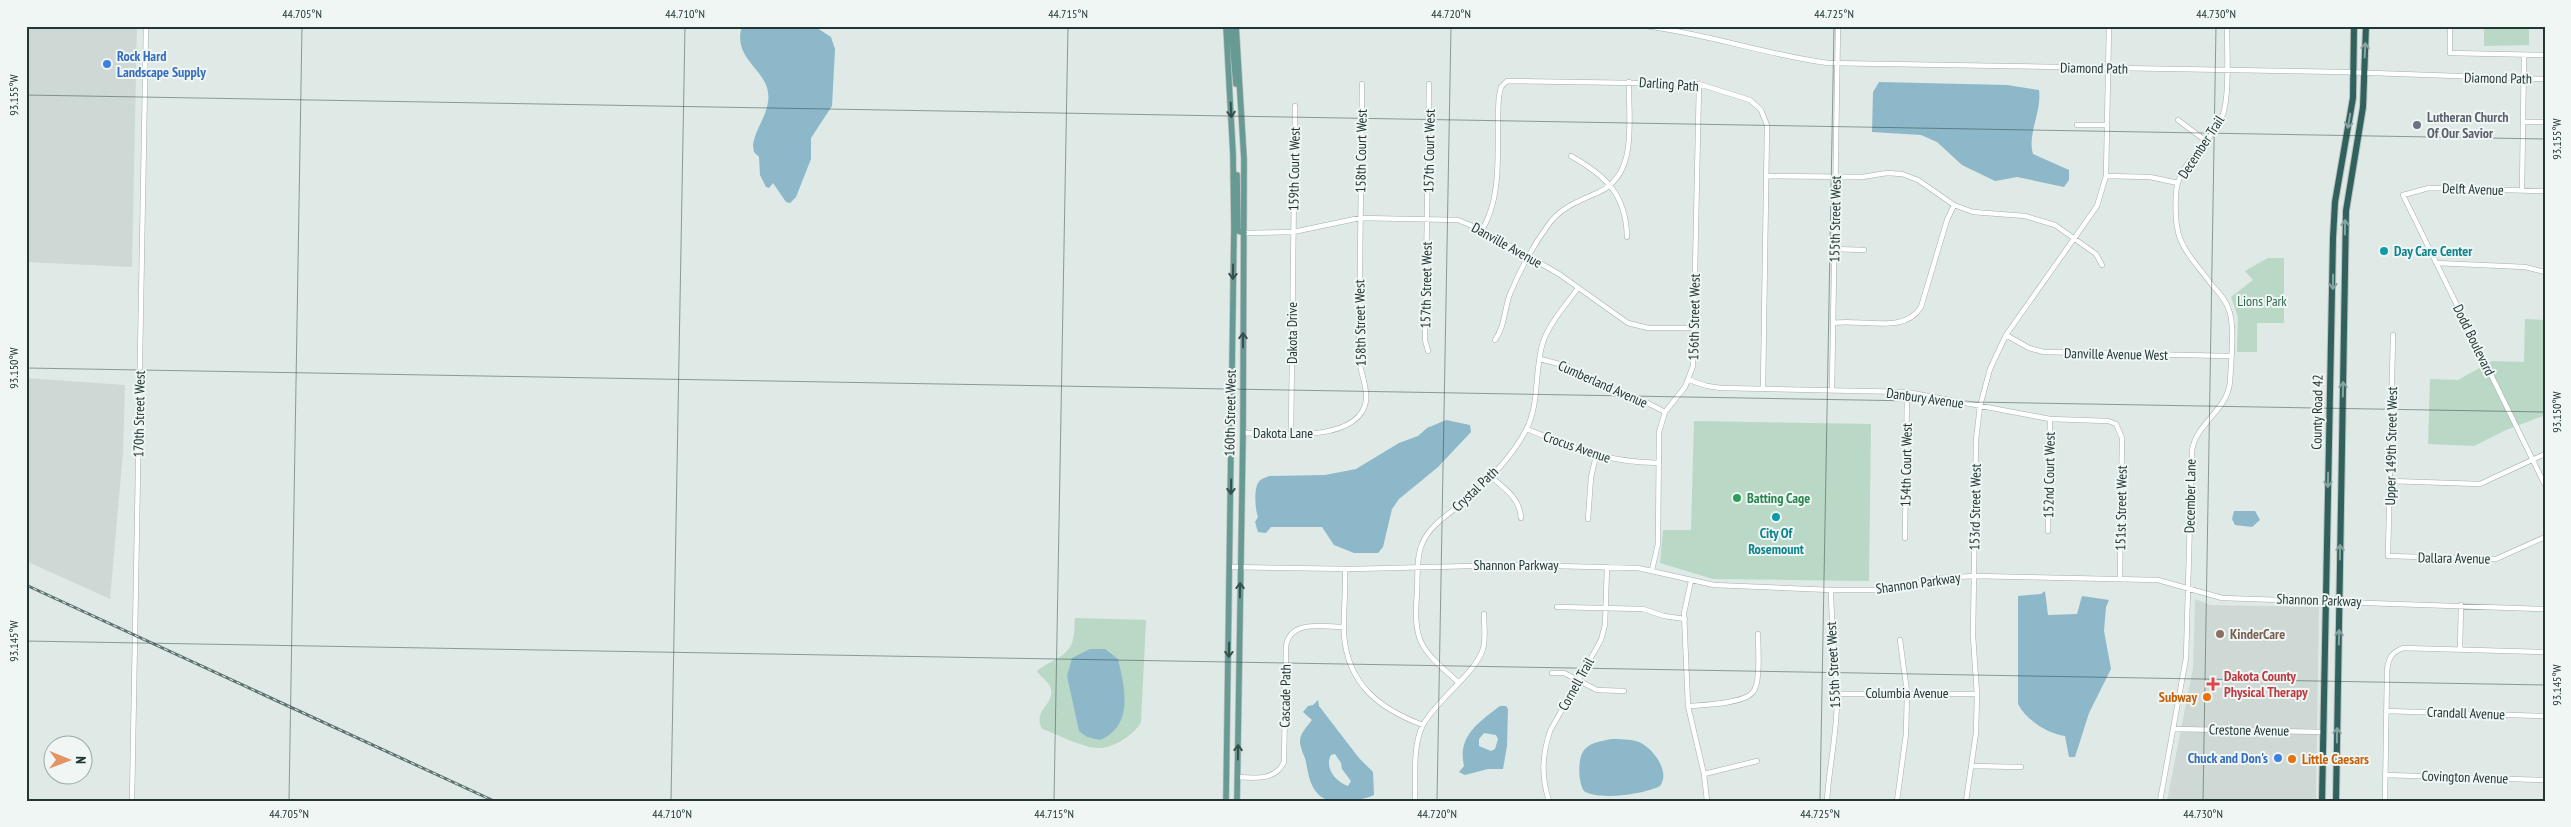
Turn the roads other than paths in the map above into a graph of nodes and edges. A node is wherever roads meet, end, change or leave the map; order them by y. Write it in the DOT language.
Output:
graph roads {
  1 [pos="146,26"];
  2 [pos="1226,26"];
  3 [pos="1231,26"];
  4 [pos="1236,26"];
  5 [pos="1646,26"];
  6 [pos="1838,26"];
  7 [pos="2109,26"];
  8 [pos="2227,26"];
  9 [pos="2354,26"];
  10 [pos="2366,26"];
  11 [pos="2450,26"];
  12 [pos="2524,55"];
  13 [pos="2545,55"];
  14 [pos="1837,64"];
  15 [pos="2108,68"];
  16 [pos="2226,71"];
  17 [pos="2353,72"];
  18 [pos="2364,73"];
  19 [pos="2524,78"];
  20 [pos="2545,79"];
  21 [pos="1629,82"];
  22 [pos="1362,84"];
  23 [pos="1429,84"];
  24 [pos="1699,84"];
  25 [pos="1241,101"];
  26 [pos="1295,106"];
  27 [pos="2178,120"];
  28 [pos="2523,122"];
  29 [pos="2545,122"];
  30 [pos="2077,124"];
  31 [pos="2107,125"];
  32 [pos="2206,141"];
  33 [pos="1571,156"];
  34 [pos="1234,158"];
  35 [pos="1766,176"];
  36 [pos="2106,176"];
  37 [pos="1836,178"];
  38 [pos="2178,183"];
  39 [pos="1611,185"];
  40 [pos="2522,190"];
  41 [pos="2545,191"];
  42 [pos="2403,195"];
  43 [pos="1954,205"];
  44 [pos="1360,218"];
  45 [pos="1428,218"];
  46 [pos="1482,230"];
  47 [pos="1293,232"];
  48 [pos="1244,233"];
  49 [pos="1627,237"];
  50 [pos="2074,239"];
  51 [pos="1834,249"];
  52 [pos="1864,250"];
  53 [pos="1529,257"];
  54 [pos="2436,263"];
  55 [pos="2102,265"];
  56 [pos="2545,272"];
  57 [pos="1578,288"];
  58 [pos="1833,323"];
  59 [pos="1694,328"];
  60 [pos="2006,335"];
  61 [pos="2393,335"];
  62 [pos="1495,340"];
  63 [pos="1428,351"];
  64 [pos="2231,356"];
  65 [pos="1540,360"];
  66 [pos="1689,380"];
  67 [pos="1763,389"];
  68 [pos="1832,390"];
  69 [pos="1908,392"];
  70 [pos="1980,406"];
  71 [pos="1665,412"];
  72 [pos="2050,419"];
  73 [pos="1351,421"];
  74 [pos="1527,428"];
  75 [pos="1243,433"];
  76 [pos="1291,434"];
  77 [pos="2122,438"];
  78 [pos="2545,454"];
  79 [pos="1596,456"];
  80 [pos="2532,460"];
  81 [pos="1658,463"];
  82 [pos="1490,476"];
  83 [pos="2390,481"];
  84 [pos="2545,485"];
  85 [pos="1521,518"];
  86 [pos="1588,519"];
  87 [pos="2048,530"];
  88 [pos="2545,537"];
  89 [pos="1905,538"];
  90 [pos="2388,556"];
  91 [pos="1230,567"];
  92 [pos="1418,567"];
  93 [pos="1607,567"];
  94 [pos="1240,568"];
  95 [pos="1345,569"];
  96 [pos="1652,570"];
  97 [pos="1974,576"];
  98 [pos="2120,579"];
  99 [pos="1691,582"];
  100 [pos="2189,588"];
  101 [pos="1831,590"];
  102 [pos="2326,600"];
  103 [pos="2340,601"];
  104 [pos="2462,605"];
  105 [pos="1557,607"];
  106 [pos="1606,608"];
  107 [pos="2545,609"];
  108 [pos="1484,614"];
  109 [pos="1685,619"];
  110 [pos="1344,627"];
  111 [pos="1758,634"];
  112 [pos="1900,640"];
  113 [pos="2460,649"];
  114 [pos="2545,652"];
  115 [pos="1552,673"];
  116 [pos="1578,681"];
  117 [pos="1458,682"];
  118 [pos="1624,691"];
  119 [pos="1907,692"];
  120 [pos="1837,694"];
  121 [pos="1977,694"];
  122 [pos="1688,706"];
  123 [pos="2386,711"];
  124 [pos="2545,716"];
  125 [pos="1423,725"];
  126 [pos="2173,729"];
  127 [pos="2324,732"];
  128 [pos="1757,760"];
  129 [pos="1971,766"];
  130 [pos="2021,767"];
  131 [pos="1704,774"];
  132 [pos="2385,775"];
  133 [pos="1237,777"];
  134 [pos="2545,780"];
  135 [pos="132,801"];
  136 [pos="1226,801"];
  137 [pos="1237,801"];
  138 [pos="1415,801"];
  139 [pos="1549,801"];
  140 [pos="1707,801"];
  141 [pos="1828,801"];
  142 [pos="1897,801"];
  143 [pos="1966,801"];
  144 [pos="2160,801"];
  145 [pos="2322,801"];
  146 [pos="2336,801"];
  147 [pos="2385,801"];
  1 -- 135 [label="street, 170th Street West"];
  2 -- 34 [label="main road, 160th Street West, one-way"];
  3 -- 25 [label="main road"];
  4 -- 25 [label="main road, 160th Street West"];
  5 -- 14 [label="street, Diamond Path"];
  6 -- 14 [label="street, 155th Street West"];
  7 -- 15 [label="street, 153rd Street West"];
  8 -- 16 [label="street"];
  9 -- 17 [label="highway, County Road 42"];
  18 -- 10 [label="highway, County Road 42, one-way"];
  11 -- 12 [label="street"];
  12 -- 13 [label="street"];
  12 -- 19 [label="street"];
  14 -- 15 [label="street, Diamond Path"];
  14 -- 37 [label="street, 155th Street West"];
  15 -- 16 [label="street, Diamond Path"];
  15 -- 31 [label="street, 153rd Street West"];
  16 -- 17 [label="street, Diamond Path"];
  16 -- 32 [label="street, December Trail"];
  17 -- 18 [label="street, Diamond Path"];
  17 -- 102 [label="highway, County Road 42, one-way"];
  18 -- 19 [label="street, Diamond Path"];
  103 -- 18 [label="highway, County Road 42, one-way"];
  19 -- 20 [label="street, Diamond Path"];
  19 -- 28 [label="street"];
  21 -- 24 [label="street, Darling Path"];
  21 -- 39 [label="street"];
  21 -- 46 [label="street, Darling Path"];
  22 -- 44 [label="street, 158th Court West"];
  23 -- 45 [label="street, 157th Court West"];
  24 -- 35 [label="street, Darling Path"];
  24 -- 59 [label="street, 156th Street West"];
  25 -- 48 [label="main road, 160th Street West"];
  26 -- 47 [label="street, 159th Court West"];
  27 -- 32 [label="street"];
  28 -- 29 [label="street"];
  28 -- 40 [label="street"];
  30 -- 31 [label="street"];
  31 -- 36 [label="street, 153rd Street West"];
  32 -- 38 [label="street, December Trail"];
  33 -- 39 [label="street"];
  34 -- 48 [label="main road"];
  34 -- 91 [label="main road, 160th Street West, one-way"];
  35 -- 37 [label="street"];
  35 -- 67 [label="street, Darling Path"];
  36 -- 38 [label="street"];
  36 -- 50 [label="street, 153rd Street West"];
  37 -- 43 [label="street"];
  37 -- 51 [label="street, 155th Street West"];
  38 -- 64 [label="street, December Trail"];
  39 -- 49 [label="street"];
  39 -- 53 [label="street"];
  40 -- 41 [label="street, Delft Avenue"];
  40 -- 42 [label="street, Delft Avenue"];
  42 -- 54 [label="street, Dodd Boulevard"];
  43 -- 50 [label="street"];
  43 -- 58 [label="street"];
  44 -- 45 [label="street, Danville Avenue"];
  44 -- 47 [label="street, Danville Avenue"];
  44 -- 73 [label="street, 158th Street West"];
  45 -- 46 [label="street, Danville Avenue"];
  45 -- 63 [label="street, 157th Street West"];
  46 -- 53 [label="street, Danville Avenue"];
  47 -- 48 [label="street, Danville Avenue"];
  47 -- 76 [label="street, Dakota Drive"];
  75 -- 48 [label="main road, 160th Street West, one-way"];
  50 -- 55 [label="street"];
  50 -- 60 [label="street, 153rd Street West"];
  51 -- 52 [label="street"];
  51 -- 58 [label="street, 155th Street West"];
  53 -- 57 [label="street, Danville Avenue"];
  53 -- 62 [label="street"];
  54 -- 56 [label="street"];
  54 -- 80 [label="street, Dodd Boulevard"];
  57 -- 59 [label="street, Danville Avenue"];
  57 -- 65 [label="street, Crystal Path"];
  58 -- 68 [label="street, 155th Street West"];
  59 -- 66 [label="street, 156th Street West"];
  60 -- 64 [label="street, Danville Avenue West"];
  60 -- 70 [label="street, 153rd Street West"];
  61 -- 83 [label="street, Upper 149th Street West"];
  64 -- 100 [label="street, December Lane"];
  65 -- 71 [label="street, Cumberland Avenue"];
  65 -- 74 [label="street, Crystal Path"];
  66 -- 67 [label="street, Danbury Avenue"];
  66 -- 71 [label="street, 156th Street West"];
  67 -- 68 [label="street, Danbury Avenue"];
  68 -- 69 [label="street, Danbury Avenue"];
  69 -- 70 [label="street, Danbury Avenue"];
  69 -- 89 [label="street, 154th Court West"];
  70 -- 72 [label="street, Danbury Avenue"];
  70 -- 97 [label="street, 153rd Street West"];
  71 -- 81 [label="street, 156th Street West"];
  72 -- 77 [label="street, Danbury Avenue"];
  72 -- 87 [label="street, 152nd Court West"];
  73 -- 76 [label="street, Dakota Lane"];
  74 -- 79 [label="street, Crocus Avenue"];
  74 -- 82 [label="street, Crystal Path"];
  75 -- 76 [label="street, Dakota Lane"];
  75 -- 94 [label="main road, 160th Street West"];
  77 -- 98 [label="street, 151st Street West"];
  78 -- 80 [label="street"];
  79 -- 81 [label="street, Crocus Avenue"];
  79 -- 86 [label="street"];
  80 -- 83 [label="street"];
  80 -- 84 [label="street, Dodd Boulevard"];
  81 -- 96 [label="street, 156th Street West"];
  82 -- 85 [label="street"];
  82 -- 92 [label="street, Crystal Path"];
  83 -- 90 [label="street, Upper 149th Street West"];
  88 -- 90 [label="street, Dallara Avenue"];
  91 -- 94 [label="street, Shannon Parkway"];
  91 -- 136 [label="main road, 160th Street West, one-way"];
  92 -- 93 [label="street, Shannon Parkway"];
  92 -- 95 [label="street, Shannon Parkway"];
  92 -- 117 [label="street, Crystal Path"];
  93 -- 96 [label="street, Shannon Parkway"];
  93 -- 106 [label="street, Cornell Trail"];
  94 -- 95 [label="street, Shannon Parkway"];
  133 -- 94 [label="main road, 160th Street West, one-way"];
  95 -- 110 [label="street"];
  96 -- 99 [label="street, Shannon Parkway"];
  97 -- 98 [label="street, Shannon Parkway"];
  97 -- 101 [label="street, Shannon Parkway"];
  97 -- 121 [label="street, 153rd Street West"];
  98 -- 100 [label="street, Shannon Parkway"];
  99 -- 101 [label="street, Shannon Parkway"];
  99 -- 109 [label="street"];
  100 -- 102 [label="street, Shannon Parkway"];
  100 -- 126 [label="street"];
  101 -- 120 [label="street, 155th Street West"];
  102 -- 103 [label="street, Shannon Parkway"];
  102 -- 127 [label="highway, County Road 42"];
  103 -- 104 [label="street, Shannon Parkway"];
  146 -- 103 [label="highway, County Road 42, one-way"];
  104 -- 107 [label="street, Shannon Parkway"];
  104 -- 113 [label="street"];
  105 -- 106 [label="street"];
  106 -- 109 [label="street"];
  106 -- 116 [label="street, Cornell Trail"];
  108 -- 117 [label="street"];
  109 -- 122 [label="street"];
  110 -- 125 [label="street"];
  110 -- 133 [label="street, Cascade Path"];
  111 -- 122 [label="street"];
  112 -- 119 [label="street"];
  113 -- 114 [label="street"];
  113 -- 123 [label="street"];
  115 -- 116 [label="street"];
  116 -- 118 [label="street"];
  116 -- 139 [label="street, Cornell Trail"];
  117 -- 125 [label="street"];
  119 -- 120 [label="street, Columbia Avenue"];
  119 -- 121 [label="street, Columbia Avenue"];
  119 -- 142 [label="street"];
  120 -- 141 [label="street, 155th Street West"];
  121 -- 129 [label="street, 153rd Street West"];
  122 -- 131 [label="street"];
  123 -- 124 [label="street, Crandall Avenue"];
  123 -- 132 [label="street"];
  125 -- 138 [label="street"];
  126 -- 127 [label="street, Crestone Avenue"];
  126 -- 144 [label="street"];
  127 -- 145 [label="highway, County Road 42"];
  128 -- 131 [label="street"];
  129 -- 130 [label="street"];
  129 -- 143 [label="street, 153rd Street West"];
  131 -- 140 [label="street"];
  132 -- 134 [label="street, Covington Avenue"];
  132 -- 147 [label="street"];
  133 -- 137 [label="main road, 160th Street West"];
}
